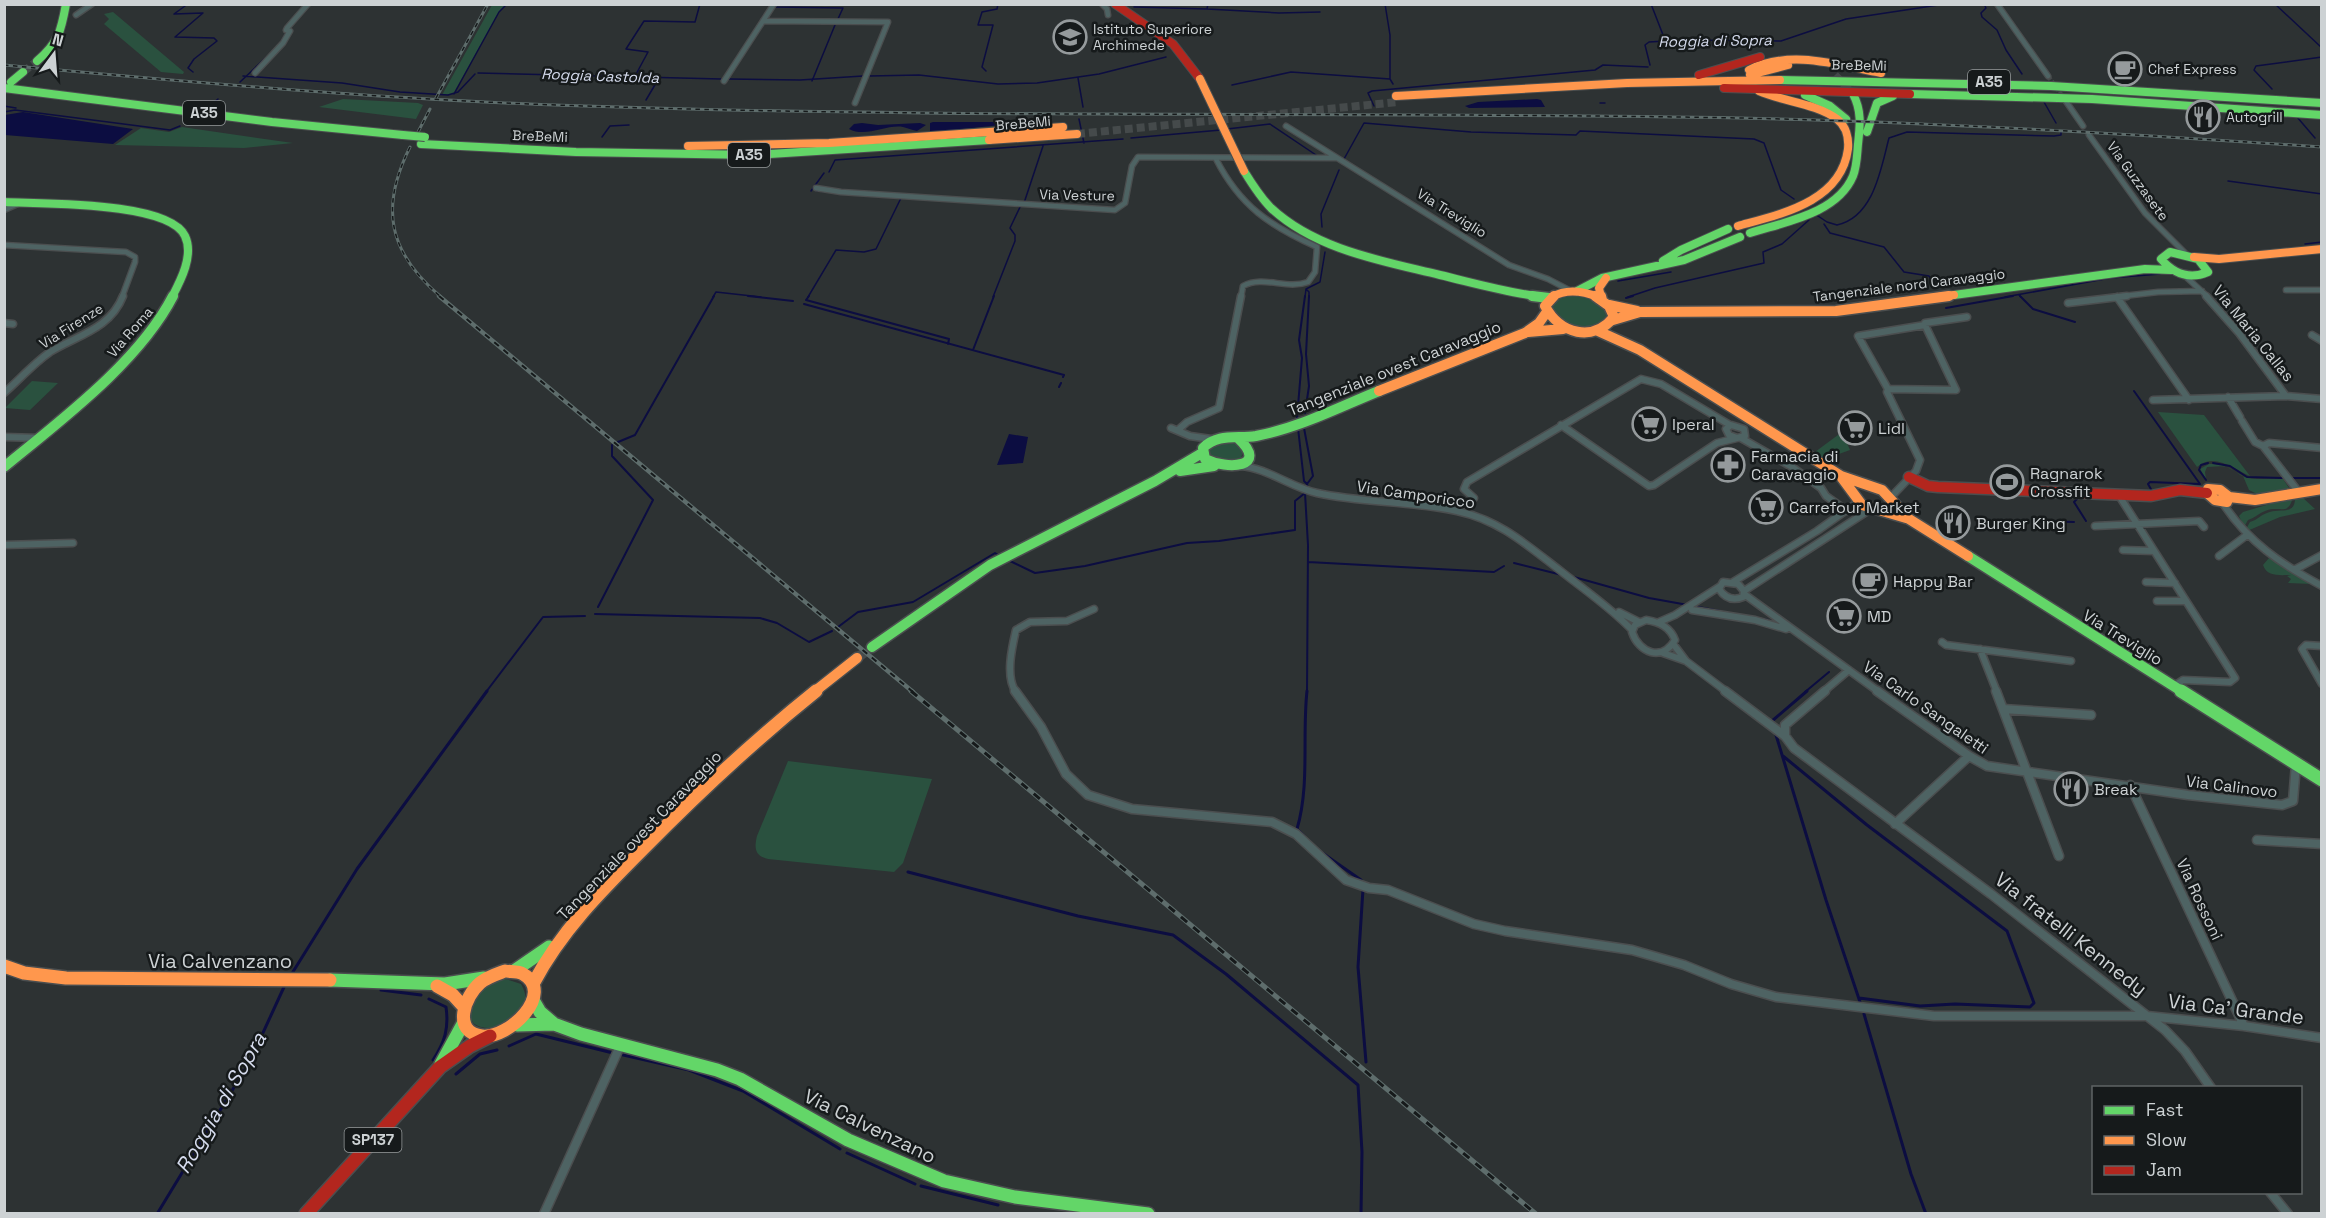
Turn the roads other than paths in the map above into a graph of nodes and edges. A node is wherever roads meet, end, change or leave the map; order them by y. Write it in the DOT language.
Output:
graph roads {
  1 [pos="66,4"];
  2 [pos="92,4"];
  3 [pos="308,4"];
  4 [pos="774,4"];
  5 [pos="1102,4"];
  6 [pos="1115,4"];
  7 [pos="1997,4"];
  8 [pos="76,15"];
  9 [pos="1108,15"];
  10 [pos="763,21"];
  11 [pos="37,61"];
  12 [pos="1749,70"];
  13 [pos="1837,71"];
  14 [pos="23,72"];
  15 [pos="255,73"];
  16 [pos="2048,76"];
  17 [pos="724,81"];
  18 [pos="1656,81"];
  19 [pos="1627,82"];
  20 [pos="8,85"];
  21 [pos="1680,87"];
  22 [pos="1777,90"];
  23 [pos="1758,91"];
  24 [pos="1922,93"];
  25 [pos="1853,94"];
  26 [pos="4,95"];
  27 [pos="2322,96"];
  28 [pos="2065,100"];
  29 [pos="855,103"];
  30 [pos="2322,103"];
  31 [pos="2322,108"];
  32 [pos="2322,114"];
  33 [pos="1286,126"];
  34 [pos="2083,126"];
  35 [pos="1076,130"];
  36 [pos="2089,135"];
  37 [pos="401,139"];
  38 [pos="1848,146"];
  39 [pos="1216,159"];
  40 [pos="1338,159"];
  41 [pos="1857,161"];
  42 [pos="816,188"];
  43 [pos="4,202"];
  44 [pos="20,203"];
  45 [pos="4,210"];
  46 [pos="1739,231"];
  47 [pos="2168,240"];
  48 [pos="4,245"];
  49 [pos="2322,249"];
  50 [pos="2170,252"];
  51 [pos="2190,255"];
  52 [pos="2219,260"];
  53 [pos="2162,261"];
  54 [pos="2207,266"];
  55 [pos="2145,269"];
  56 [pos="2171,270"];
  57 [pos="1607,277"];
  58 [pos="2200,285"];
  59 [pos="2286,290"];
  60 [pos="2322,290"];
  61 [pos="1574,291"];
  62 [pos="1553,292"];
  63 [pos="1519,296"];
  64 [pos="2117,297"];
  65 [pos="1606,302"];
  66 [pos="2068,303"];
  67 [pos="1545,311"];
  68 [pos="1640,312"];
  69 [pos="1967,317"];
  70 [pos="1613,321"];
  71 [pos="4,323"];
  72 [pos="1925,323"];
  73 [pos="13,324"];
  74 [pos="1568,330"];
  75 [pos="1598,332"];
  76 [pos="1525,333"];
  77 [pos="2312,335"];
  78 [pos="2322,341"];
  79 [pos="1640,350"];
  80 [pos="1888,389"];
  81 [pos="4,393"];
  82 [pos="2286,396"];
  83 [pos="2228,397"];
  84 [pos="2322,399"];
  85 [pos="2153,400"];
  86 [pos="2189,400"];
  87 [pos="1561,425"];
  88 [pos="1727,429"];
  89 [pos="1275,432"];
  90 [pos="1190,436"];
  91 [pos="4,437"];
  92 [pos="1742,437"];
  93 [pos="39,438"];
  94 [pos="1238,438"];
  95 [pos="1211,439"];
  96 [pos="1724,442"];
  97 [pos="2263,446"];
  98 [pos="2322,448"];
  99 [pos="1202,451"];
  100 [pos="1250,453"];
  101 [pos="1214,466"];
  102 [pos="1240,466"];
  103 [pos="4,467"];
  104 [pos="1263,469"];
  105 [pos="1171,474"];
  106 [pos="1841,477"];
  107 [pos="1909,477"];
  108 [pos="1895,487"];
  109 [pos="1875,488"];
  110 [pos="2322,489"];
  111 [pos="2298,492"];
  112 [pos="2120,497"];
  113 [pos="1474,498"];
  114 [pos="1857,498"];
  115 [pos="1891,500"];
  116 [pos="2225,500"];
  117 [pos="1873,510"];
  118 [pos="1847,511"];
  119 [pos="1910,519"];
  120 [pos="2137,525"];
  121 [pos="2095,526"];
  122 [pos="2204,527"];
  123 [pos="2247,535"];
  124 [pos="73,543"];
  125 [pos="4,545"];
  126 [pos="1790,548"];
  127 [pos="2123,550"];
  128 [pos="2154,551"];
  129 [pos="1799,554"];
  130 [pos="2322,555"];
  131 [pos="2219,556"];
  132 [pos="2294,570"];
  133 [pos="1733,582"];
  134 [pos="2146,582"];
  135 [pos="2175,583"];
  136 [pos="2322,586"];
  137 [pos="1719,587"];
  138 [pos="1723,595"];
  139 [pos="1742,595"];
  140 [pos="1701,596"];
  141 [pos="2157,601"];
  142 [pos="2186,601"];
  143 [pos="1094,609"];
  144 [pos="1614,609"];
  145 [pos="1692,610"];
  146 [pos="1672,618"];
  147 [pos="1640,622"];
  148 [pos="1659,622"];
  149 [pos="1669,629"];
  150 [pos="1632,630"];
  151 [pos="1794,632"];
  152 [pos="1942,642"];
  153 [pos="1674,645"];
  154 [pos="2322,646"];
  155 [pos="872,647"];
  156 [pos="1980,649"];
  157 [pos="1662,652"];
  158 [pos="857,658"];
  159 [pos="1686,661"];
  160 [pos="2071,661"];
  161 [pos="1849,670"];
  162 [pos="2178,683"];
  163 [pos="2322,684"];
  164 [pos="2003,709"];
  165 [pos="2091,715"];
  166 [pos="1785,735"];
  167 [pos="1969,756"];
  168 [pos="2296,764"];
  169 [pos="2028,773"];
  170 [pos="2322,780"];
  171 [pos="2130,785"];
  172 [pos="1895,824"];
  173 [pos="2258,840"];
  174 [pos="2322,844"];
  175 [pos="2059,856"];
  176 [pos="555,943"];
  177 [pos="4,966"];
  178 [pos="514,971"];
  179 [pos="486,978"];
  180 [pos="533,984"];
  181 [pos="437,986"];
  182 [pos="533,1000"];
  183 [pos="463,1006"];
  184 [pos="2147,1016"];
  185 [pos="464,1022"];
  186 [pos="554,1024"];
  187 [pos="516,1025"];
  188 [pos="2244,1026"];
  189 [pos="490,1036"];
  190 [pos="2322,1038"];
  191 [pos="618,1050"];
  192 [pos="440,1067"];
  193 [pos="2210,1086"];
  194 [pos="2272,1194"];
  195 [pos="306,1214"];
  196 [pos="544,1214"];
  197 [pos="1148,1214"];
  198 [pos="2288,1214"];
  1 -- 11 [label="main road"];
  2 -- 8 [label="street"];
  3 -- 15 [label="street"];
  4 -- 10 [label="street"];
  5 -- 9 [label="street"];
  6 -- 63 [label="main road, bridge"];
  7 -- 16 [label="street"];
  10 -- 17 [label="street"];
  10 -- 29 [label="street"];
  12 -- 13 [label="main road"];
  13 -- 18 [label="main road"];
  13 -- 19 [label="main road"];
  13 -- 27 [label="main road"];
  14 -- 20 [label="main road"];
  18 -- 19 [label="main road, BreBeMi / A35"];
  18 -- 30 [label="main road, BreBeMi / A35"];
  19 -- 21 [label="main road, BreBeMi / A35"];
  20 -- 37 [label="main road, BreBeMi / A35"];
  21 -- 22 [label="main road"];
  21 -- 31 [label="main road, BreBeMi / A35"];
  22 -- 24 [label="main road"];
  22 -- 38 [label="main road"];
  23 -- 38 [label="main road"];
  24 -- 32 [label="main road"];
  24 -- 41 [label="main road"];
  25 -- 41 [label="main road"];
  26 -- 37 [label="main road, BreBeMi / A35"];
  28 -- 34 [label="street"];
  33 -- 40 [label="street, Via Treviglio"];
  35 -- 37 [label="main road, BreBeMi / A35, bridge"];
  36 -- 47 [label="street, Via Guzzasete"];
  38 -- 46 [label="main road"];
  39 -- 40 [label="street, Via Vesture"];
  39 -- 42 [label="street, Via Vesture"];
  39 -- 90 [label="street"];
  40 -- 62 [label="street, Via Treviglio"];
  41 -- 46 [label="main road"];
  43 -- 44 [label="main road, Via Roma"];
  44 -- 45 [label="street, Via Roma"];
  44 -- 93 [label="main road, Via Roma"];
  46 -- 57 [label="main road"];
  47 -- 50 [label="street, Via Guzzasete"];
  47 -- 51 [label="street, Via Guzzasete"];
  48 -- 81 [label="street, Via Firenze"];
  49 -- 52 [label="main road"];
  50 -- 51 [label="main road"];
  50 -- 53 [label="main road, Tangenziale nord Caravaggio"];
  51 -- 52 [label="main road"];
  51 -- 54 [label="main road"];
  52 -- 54 [label="main road"];
  53 -- 55 [label="main road, Tangenziale nord Caravaggio"];
  53 -- 56 [label="main road, Tangenziale nord Caravaggio"];
  54 -- 58 [label="main road"];
  55 -- 56 [label="main road, Tangenziale nord Caravaggio"];
  55 -- 68 [label="main road, Tangenziale nord Caravaggio"];
  56 -- 58 [label="main road, Tangenziale nord Caravaggio"];
  57 -- 61 [label="main road"];
  57 -- 65 [label="main road"];
  58 -- 64 [label="street"];
  58 -- 82 [label="street, Via Maria Callas"];
  59 -- 60 [label="street"];
  61 -- 62 [label="main road"];
  61 -- 65 [label="main road, Tangenziale nord Caravaggio"];
  62 -- 63 [label="main road"];
  62 -- 67 [label="main road"];
  63 -- 67 [label="main road"];
  64 -- 66 [label="street"];
  64 -- 86 [label="street"];
  65 -- 68 [label="main road, Tangenziale nord Caravaggio"];
  65 -- 70 [label="main road"];
  67 -- 74 [label="main road"];
  67 -- 76 [label="main road, Tangenziale ovest Caravaggio"];
  68 -- 70 [label="main road, Tangenziale nord Caravaggio"];
  69 -- 72 [label="street"];
  70 -- 75 [label="main road, Tangenziale nord Caravaggio"];
  70 -- 79 [label="main road"];
  71 -- 73 [label="street"];
  74 -- 75 [label="main road, Tangenziale ovest Caravaggio"];
  74 -- 76 [label="main road, Tangenziale ovest Caravaggio"];
  75 -- 79 [label="main road"];
  76 -- 89 [label="main road, Tangenziale ovest Caravaggio"];
  77 -- 78 [label="street"];
  79 -- 106 [label="main road"];
  80 -- 80 [label="street"];
  80 -- 107 [label="street"];
  82 -- 83 [label="street"];
  82 -- 84 [label="street"];
  83 -- 86 [label="street"];
  83 -- 97 [label="street"];
  85 -- 86 [label="street"];
  87 -- 88 [label="street"];
  87 -- 96 [label="street"];
  87 -- 113 [label="street"];
  88 -- 92 [label="street"];
  88 -- 92 [label="street"];
  88 -- 96 [label="street"];
  89 -- 94 [label="main road, Tangenziale ovest Caravaggio"];
  89 -- 100 [label="main road, Tangenziale ovest Caravaggio"];
  90 -- 95 [label="street"];
  90 -- 99 [label="street"];
  91 -- 93 [label="street"];
  92 -- 96 [label="street"];
  92 -- 118 [label="street"];
  93 -- 103 [label="main road, Via Roma"];
  94 -- 95 [label="main road, Tangenziale ovest Caravaggio"];
  94 -- 100 [label="main road"];
  95 -- 99 [label="main road"];
  97 -- 98 [label="street"];
  97 -- 111 [label="street"];
  99 -- 101 [label="main road"];
  99 -- 105 [label="main road"];
  100 -- 102 [label="main road, Tangenziale ovest Caravaggio"];
  100 -- 104 [label="street, Via Camporicco"];
  101 -- 102 [label="main road"];
  101 -- 105 [label="main road"];
  102 -- 104 [label="street, Via Camporicco"];
  104 -- 144 [label="street, Via Camporicco"];
  105 -- 155 [label="main road"];
  106 -- 109 [label="main road"];
  106 -- 114 [label="main road"];
  107 -- 108 [label="street"];
  107 -- 112 [label="main road"];
  108 -- 109 [label="street"];
  108 -- 115 [label="street"];
  109 -- 114 [label="main road"];
  109 -- 115 [label="main road"];
  110 -- 111 [label="main road"];
  111 -- 116 [label="main road"];
  112 -- 116 [label="main road"];
  112 -- 120 [label="street"];
  114 -- 117 [label="main road"];
  114 -- 118 [label="street"];
  115 -- 117 [label="main road"];
  115 -- 119 [label="main road"];
  116 -- 123 [label="street"];
  117 -- 119 [label="main road"];
  117 -- 129 [label="street"];
  118 -- 126 [label="street"];
  119 -- 162 [label="main road, Via Treviglio"];
  120 -- 121 [label="street"];
  120 -- 122 [label="street"];
  120 -- 128 [label="street"];
  123 -- 131 [label="street"];
  123 -- 132 [label="street"];
  124 -- 125 [label="street"];
  126 -- 129 [label="street"];
  126 -- 133 [label="street"];
  127 -- 128 [label="street"];
  128 -- 135 [label="street"];
  129 -- 139 [label="street"];
  130 -- 132 [label="street"];
  132 -- 136 [label="street"];
  133 -- 137 [label="street"];
  133 -- 139 [label="street"];
  134 -- 135 [label="street"];
  135 -- 142 [label="street"];
  137 -- 138 [label="street"];
  137 -- 140 [label="street"];
  138 -- 139 [label="street, Via Carlo Sangaletti"];
  138 -- 140 [label="street, Via Carlo Sangaletti"];
  139 -- 151 [label="street, Via Carlo Sangaletti"];
  140 -- 146 [label="street"];
  141 -- 142 [label="street"];
  142 -- 162 [label="street"];
  143 -- 184 [label="street, Via Ca' Grande"];
  144 -- 147 [label="street, Via Camporicco"];
  144 -- 150 [label="street, Via Camporicco"];
  145 -- 151 [label="street"];
  146 -- 148 [label="street"];
  146 -- 149 [label="street"];
  147 -- 148 [label="street"];
  147 -- 150 [label="street"];
  148 -- 149 [label="street"];
  149 -- 153 [label="street"];
  150 -- 157 [label="street"];
  151 -- 161 [label="street, Via Carlo Sangaletti"];
  152 -- 156 [label="street"];
  153 -- 157 [label="street"];
  153 -- 159 [label="street"];
  154 -- 163 [label="street"];
  156 -- 160 [label="street"];
  156 -- 164 [label="street"];
  157 -- 159 [label="street"];
  158 -- 176 [label="main road, Tangenziale ovest Caravaggio"];
  159 -- 166 [label="street, Via fratelli Kennedy"];
  161 -- 166 [label="street"];
  161 -- 167 [label="street, Via Carlo Sangaletti"];
  162 -- 168 [label="main road, Via Treviglio"];
  164 -- 165 [label="street"];
  164 -- 169 [label="street"];
  166 -- 172 [label="street, Via fratelli Kennedy"];
  167 -- 169 [label="street, Via Carlo Sangaletti"];
  167 -- 172 [label="street"];
  168 -- 170 [label="main road, Via Treviglio"];
  168 -- 171 [label="street, Via Calinovo"];
  169 -- 171 [label="street, Via Carlo Sangaletti"];
  169 -- 175 [label="street"];
  171 -- 188 [label="street, Via Rossoni"];
  172 -- 184 [label="street, Via fratelli Kennedy"];
  173 -- 174 [label="street"];
  176 -- 178 [label="main road, Tangenziale ovest Caravaggio"];
  176 -- 180 [label="main road, Tangenziale ovest Caravaggio"];
  177 -- 181 [label="main road, Via Calvenzano"];
  178 -- 179 [label="main road, Tangenziale ovest Caravaggio"];
  178 -- 180 [label="main road"];
  179 -- 181 [label="main road, Via Calvenzano"];
  179 -- 183 [label="main road"];
  180 -- 182 [label="main road, Tangenziale ovest Caravaggio"];
  181 -- 183 [label="main road, Via Calvenzano"];
  182 -- 186 [label="main road"];
  182 -- 187 [label="main road"];
  183 -- 185 [label="main road"];
  184 -- 188 [label="street, Via Ca' Grande"];
  184 -- 193 [label="street, Via fratelli Kennedy"];
  185 -- 189 [label="main road"];
  185 -- 192 [label="main road, SP137"];
  186 -- 187 [label="main road, Via Calvenzano"];
  186 -- 191 [label="main road, Via Calvenzano"];
  187 -- 189 [label="main road"];
  188 -- 190 [label="street, Via Ca' Grande"];
  189 -- 192 [label="main road, SP137"];
  191 -- 196 [label="street"];
  191 -- 197 [label="main road, Via Calvenzano"];
  192 -- 195 [label="main road, SP137"];
  194 -- 198 [label="street"];
}
